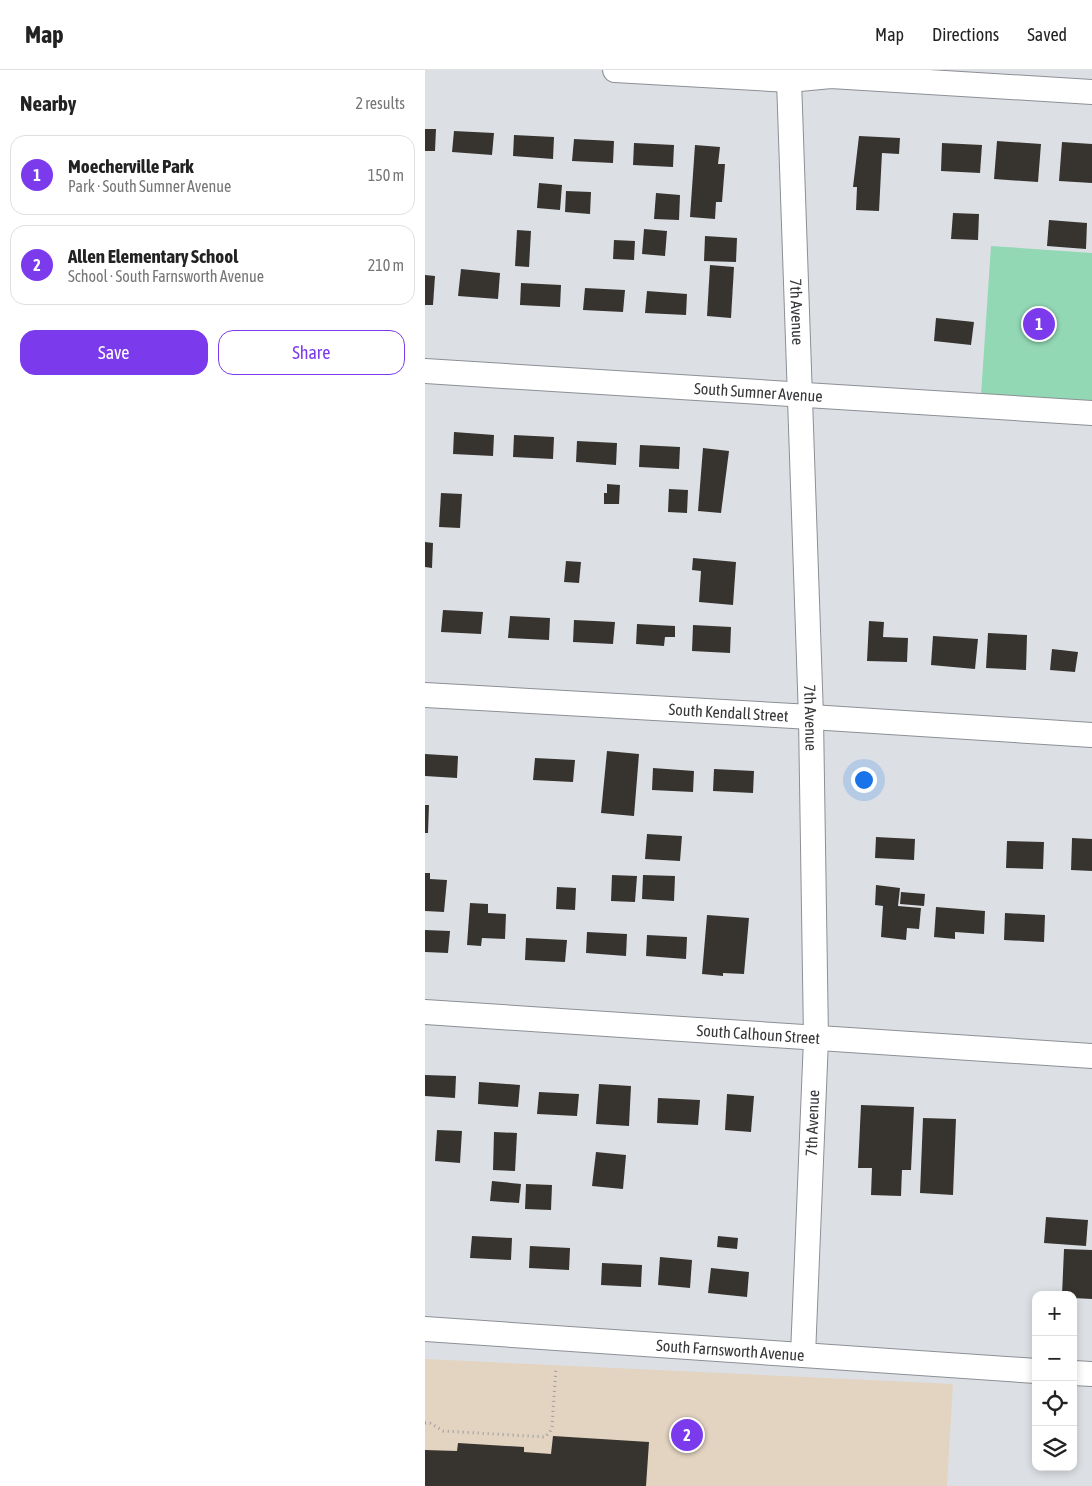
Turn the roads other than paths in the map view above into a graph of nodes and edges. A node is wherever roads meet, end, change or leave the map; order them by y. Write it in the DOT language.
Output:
graph roads {
  1 [pos="615,70"];
  2 [pos="789,80"];
  3 [pos="1092,92"];
  4 [pos="425,371"];
  5 [pos="799,394"];
  6 [pos="1092,413"];
  7 [pos="425,695"];
  8 [pos="811,717"];
  9 [pos="1092,735"];
  10 [pos="425,1012"];
  11 [pos="816,1039"];
  12 [pos="1092,1056"];
  13 [pos="425,1329"];
  14 [pos="803,1355"];
  15 [pos="1032,1371"];
  16 [pos="1077,1373"];
  17 [pos="1092,1374"];
  1 -- 2 [label="street"];
  2 -- 3 [label="street"];
  2 -- 5 [label="street, 7th Avenue"];
  4 -- 5 [label="street, South Sumner Avenue"];
  5 -- 6 [label="street, South Sumner Avenue"];
  5 -- 8 [label="street, 7th Avenue"];
  7 -- 8 [label="street, South Kendall Street"];
  8 -- 9 [label="street, South Kendall Street"];
  8 -- 11 [label="street, 7th Avenue"];
  10 -- 11 [label="street, South Calhoun Street"];
  11 -- 12 [label="street, South Calhoun Street"];
  11 -- 14 [label="street, 7th Avenue"];
  13 -- 14 [label="street, South Farnsworth Avenue"];
  14 -- 15 [label="street, South Farnsworth Avenue"];
  16 -- 17 [label="street"];
}
